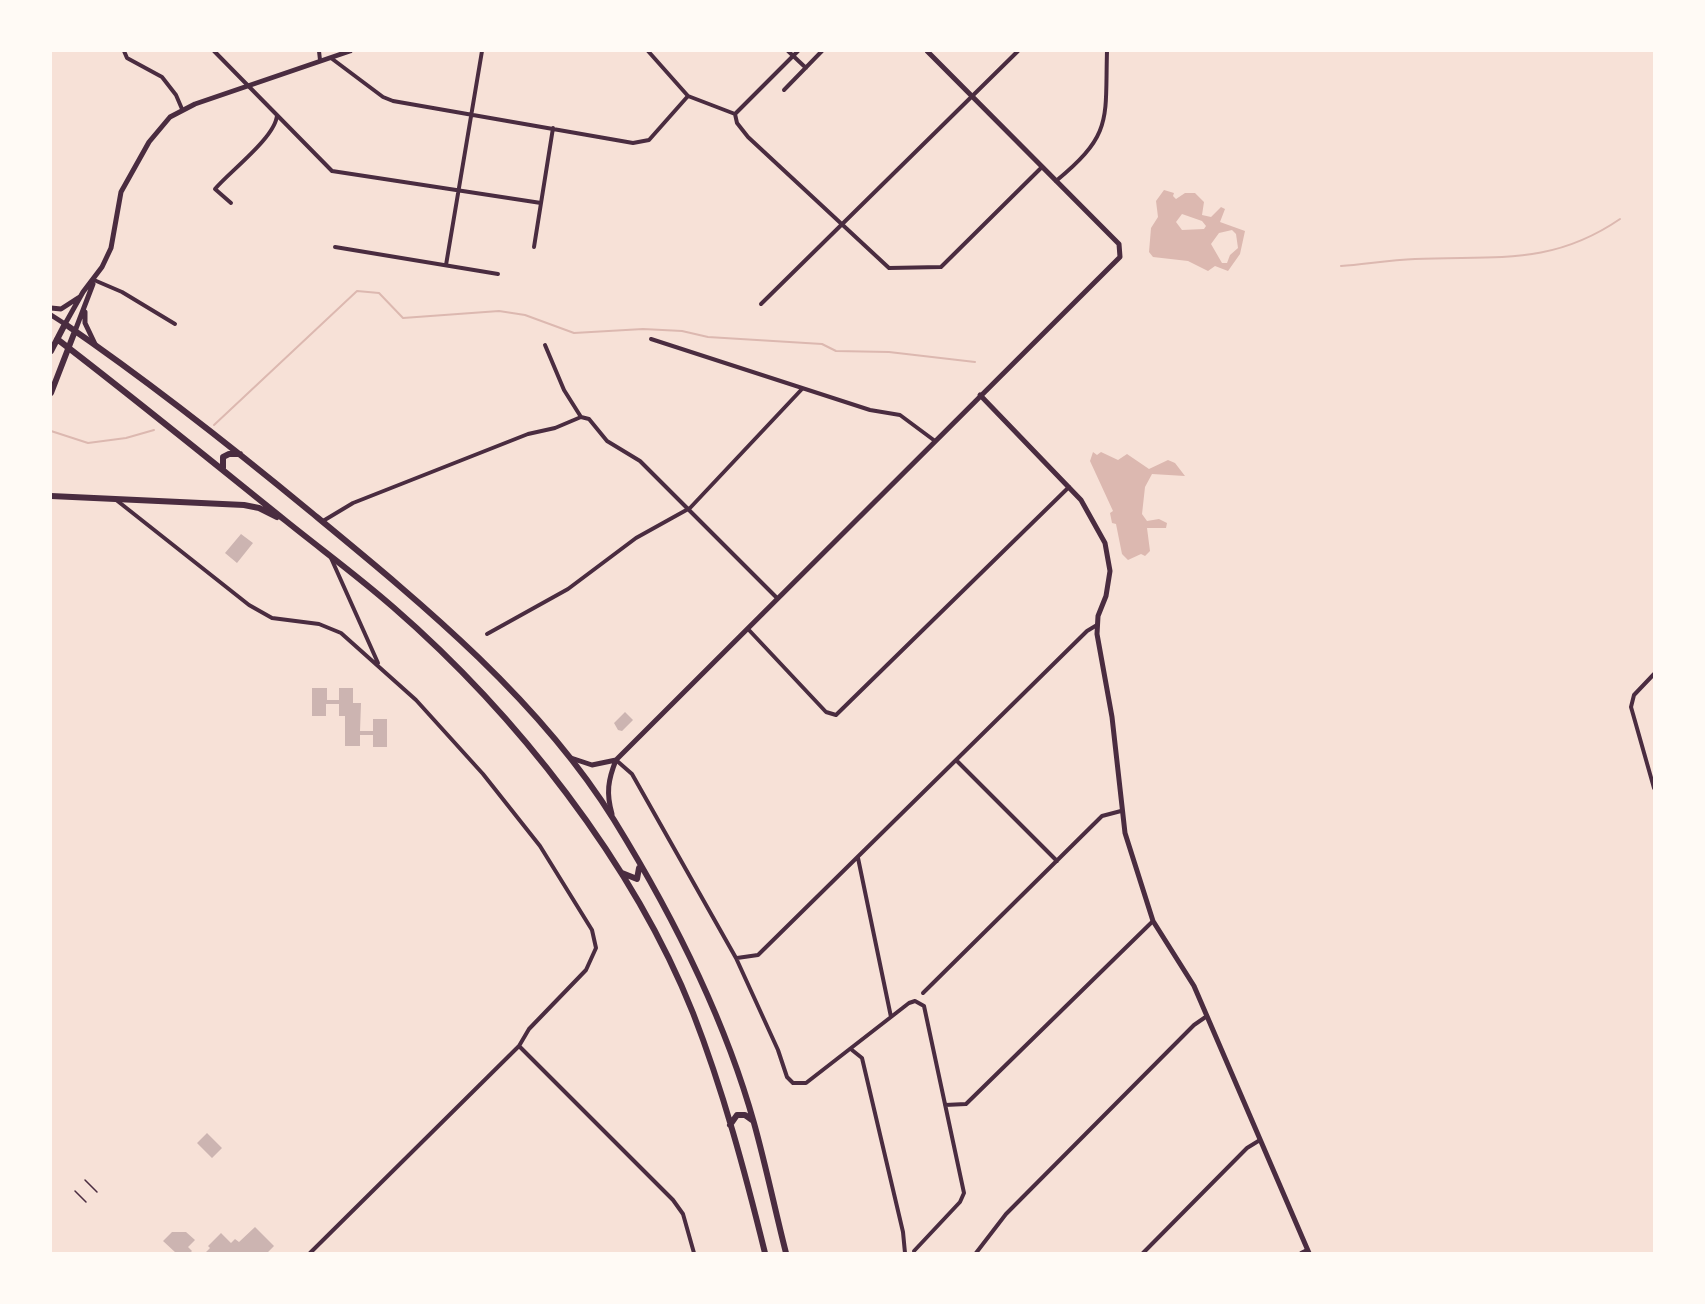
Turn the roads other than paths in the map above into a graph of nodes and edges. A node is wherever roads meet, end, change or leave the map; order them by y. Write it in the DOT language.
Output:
graph roads {
  1 [pos="124,51"];
  2 [pos="214,51"];
  3 [pos="319,51"];
  4 [pos="350,51"];
  5 [pos="482,51"];
  6 [pos="648,51"];
  7 [pos="788,51"];
  8 [pos="798,51"];
  9 [pos="822,51"];
  10 [pos="927,51"];
  11 [pos="1018,51"];
  12 [pos="1107,51"];
  13 [pos="793,56"];
  14 [pos="330,57"];
  15 [pos="320,60"];
  16 [pos="806,68"];
  17 [pos="249,86"];
  18 [pos="784,90"];
  19 [pos="688,96"];
  20 [pos="972,96"];
  21 [pos="182,109"];
  22 [pos="472,114"];
  23 [pos="735,114"];
  24 [pos="277,115"];
  25 [pos="553,128"];
  26 [pos="1041,168"];
  27 [pos="1056,182"];
  28 [pos="459,191"];
  29 [pos="231,203"];
  30 [pos="542,203"];
  31 [pos="844,225"];
  32 [pos="335,247"];
  33 [pos="534,247"];
  34 [pos="446,265"];
  35 [pos="498,274"];
  36 [pos="94,280"];
  37 [pos="80,298"];
  38 [pos="87,301"];
  39 [pos="761,304"];
  40 [pos="51,308"];
  41 [pos="51,315"];
  42 [pos="65,324"];
  43 [pos="175,324"];
  44 [pos="75,331"];
  45 [pos="54,337"];
  46 [pos="651,339"];
  47 [pos="95,345"];
  48 [pos="545,345"];
  49 [pos="68,347"];
  50 [pos="51,351"];
  51 [pos="802,389"];
  52 [pos="51,393"];
  53 [pos="980,395"];
  54 [pos="581,417"];
  55 [pos="935,441"];
  56 [pos="240,454"];
  57 [pos="223,468"];
  58 [pos="1069,487"];
  59 [pos="51,496"];
  60 [pos="112,497"];
  61 [pos="690,508"];
  62 [pos="288,522"];
  63 [pos="322,522"];
  64 [pos="329,554"];
  65 [pos="777,598"];
  66 [pos="1097,625"];
  67 [pos="747,628"];
  68 [pos="487,634"];
  69 [pos="378,664"];
  70 [pos="1654,674"];
  71 [pos="567,756"];
  72 [pos="616,760"];
  73 [pos="957,761"];
  74 [pos="1654,788"];
  75 [pos="1121,811"];
  76 [pos="613,818"];
  77 [pos="858,858"];
  78 [pos="1057,861"];
  79 [pos="639,865"];
  80 [pos="621,873"];
  81 [pos="1153,921"];
  82 [pos="736,958"];
  83 [pos="923,993"];
  84 [pos="1208,1016"];
  85 [pos="891,1017"];
  86 [pos="519,1046"];
  87 [pos="852,1050"];
  88 [pos="945,1104"];
  89 [pos="753,1121"];
  90 [pos="730,1125"];
  91 [pos="1260,1140"];
  92 [pos="760,1232"];
  93 [pos="914,1251"];
  94 [pos="1308,1251"];
  95 [pos="310,1253"];
  96 [pos="694,1253"];
  97 [pos="760,1253"];
  98 [pos="765,1253"];
  99 [pos="786,1253"];
  100 [pos="905,1253"];
  101 [pos="976,1253"];
  102 [pos="1143,1253"];
  103 [pos="1301,1253"];
  1 -- 21 [label="street"];
  2 -- 17 [label="street"];
  3 -- 15 [label="street"];
  4 -- 14 [label="street"];
  5 -- 22 [label="street"];
  6 -- 19 [label="street"];
  7 -- 13 [label="street"];
  8 -- 13 [label="street"];
  9 -- 16 [label="street"];
  10 -- 20 [label="street"];
  11 -- 20 [label="street"];
  12 -- 27 [label="street"];
  13 -- 16 [label="street"];
  13 -- 23 [label="street"];
  14 -- 15 [label="street"];
  14 -- 22 [label="street"];
  15 -- 17 [label="street"];
  16 -- 18 [label="street"];
  17 -- 21 [label="street"];
  17 -- 24 [label="street"];
  19 -- 23 [label="street"];
  19 -- 25 [label="street"];
  20 -- 26 [label="street"];
  20 -- 31 [label="street"];
  21 -- 36 [label="street"];
  22 -- 25 [label="street"];
  22 -- 28 [label="street"];
  23 -- 31 [label="street"];
  24 -- 28 [label="street"];
  24 -- 29 [label="street"];
  25 -- 30 [label="street"];
  26 -- 27 [label="street"];
  26 -- 31 [label="street"];
  27 -- 53 [label="street"];
  28 -- 30 [label="street"];
  28 -- 34 [label="street"];
  30 -- 33 [label="street"];
  31 -- 39 [label="street"];
  32 -- 34 [label="street"];
  34 -- 35 [label="street"];
  36 -- 37 [label="street"];
  36 -- 38 [label="street"];
  36 -- 43 [label="street"];
  37 -- 40 [label="street"];
  37 -- 42 [label="street"];
  38 -- 44 [label="street"];
  38 -- 47 [label="street"];
  41 -- 42 [label="street"];
  42 -- 44 [label="main road"];
  42 -- 45 [label="main road"];
  44 -- 47 [label="main road"];
  44 -- 49 [label="main road"];
  45 -- 49 [label="main road"];
  45 -- 50 [label="main road"];
  46 -- 51 [label="street"];
  47 -- 56 [label="main road"];
  48 -- 54 [label="street"];
  49 -- 52 [label="main road"];
  49 -- 57 [label="main road"];
  51 -- 55 [label="street"];
  51 -- 61 [label="street"];
  53 -- 55 [label="street"];
  53 -- 58 [label="street"];
  54 -- 61 [label="street"];
  54 -- 63 [label="street"];
  55 -- 65 [label="street"];
  56 -- 57 [label="main road"];
  56 -- 63 [label="main road"];
  57 -- 62 [label="main road"];
  58 -- 66 [label="street"];
  58 -- 67 [label="street"];
  59 -- 60 [label="main road"];
  60 -- 62 [label="main road"];
  60 -- 69 [label="street"];
  61 -- 65 [label="street"];
  61 -- 68 [label="street"];
  62 -- 64 [label="main road"];
  63 -- 71 [label="main road"];
  64 -- 69 [label="street"];
  64 -- 80 [label="main road"];
  65 -- 67 [label="street"];
  66 -- 73 [label="street"];
  66 -- 75 [label="street"];
  67 -- 72 [label="street"];
  69 -- 86 [label="street"];
  70 -- 74 [label="street"];
  71 -- 72 [label="street"];
  71 -- 76 [label="main road"];
  72 -- 76 [label="street"];
  72 -- 82 [label="street"];
  73 -- 77 [label="street"];
  73 -- 78 [label="street"];
  75 -- 78 [label="street"];
  75 -- 81 [label="street"];
  76 -- 79 [label="main road"];
  77 -- 82 [label="street"];
  77 -- 85 [label="street"];
  78 -- 83 [label="street"];
  79 -- 80 [label="main road"];
  79 -- 89 [label="main road"];
  80 -- 90 [label="main road"];
  81 -- 84 [label="street"];
  81 -- 88 [label="street"];
  82 -- 87 [label="street"];
  84 -- 91 [label="street"];
  84 -- 101 [label="street"];
  85 -- 87 [label="street"];
  85 -- 88 [label="street"];
  86 -- 95 [label="street"];
  86 -- 96 [label="street"];
  87 -- 100 [label="street"];
  88 -- 93 [label="street"];
  89 -- 90 [label="main road"];
  89 -- 99 [label="main road"];
  90 -- 92 [label="main road"];
  91 -- 94 [label="street"];
  91 -- 102 [label="street"];
  92 -- 97 [label="main road"];
  92 -- 98 [label="main road"];
  94 -- 103 [label="street"];
}
